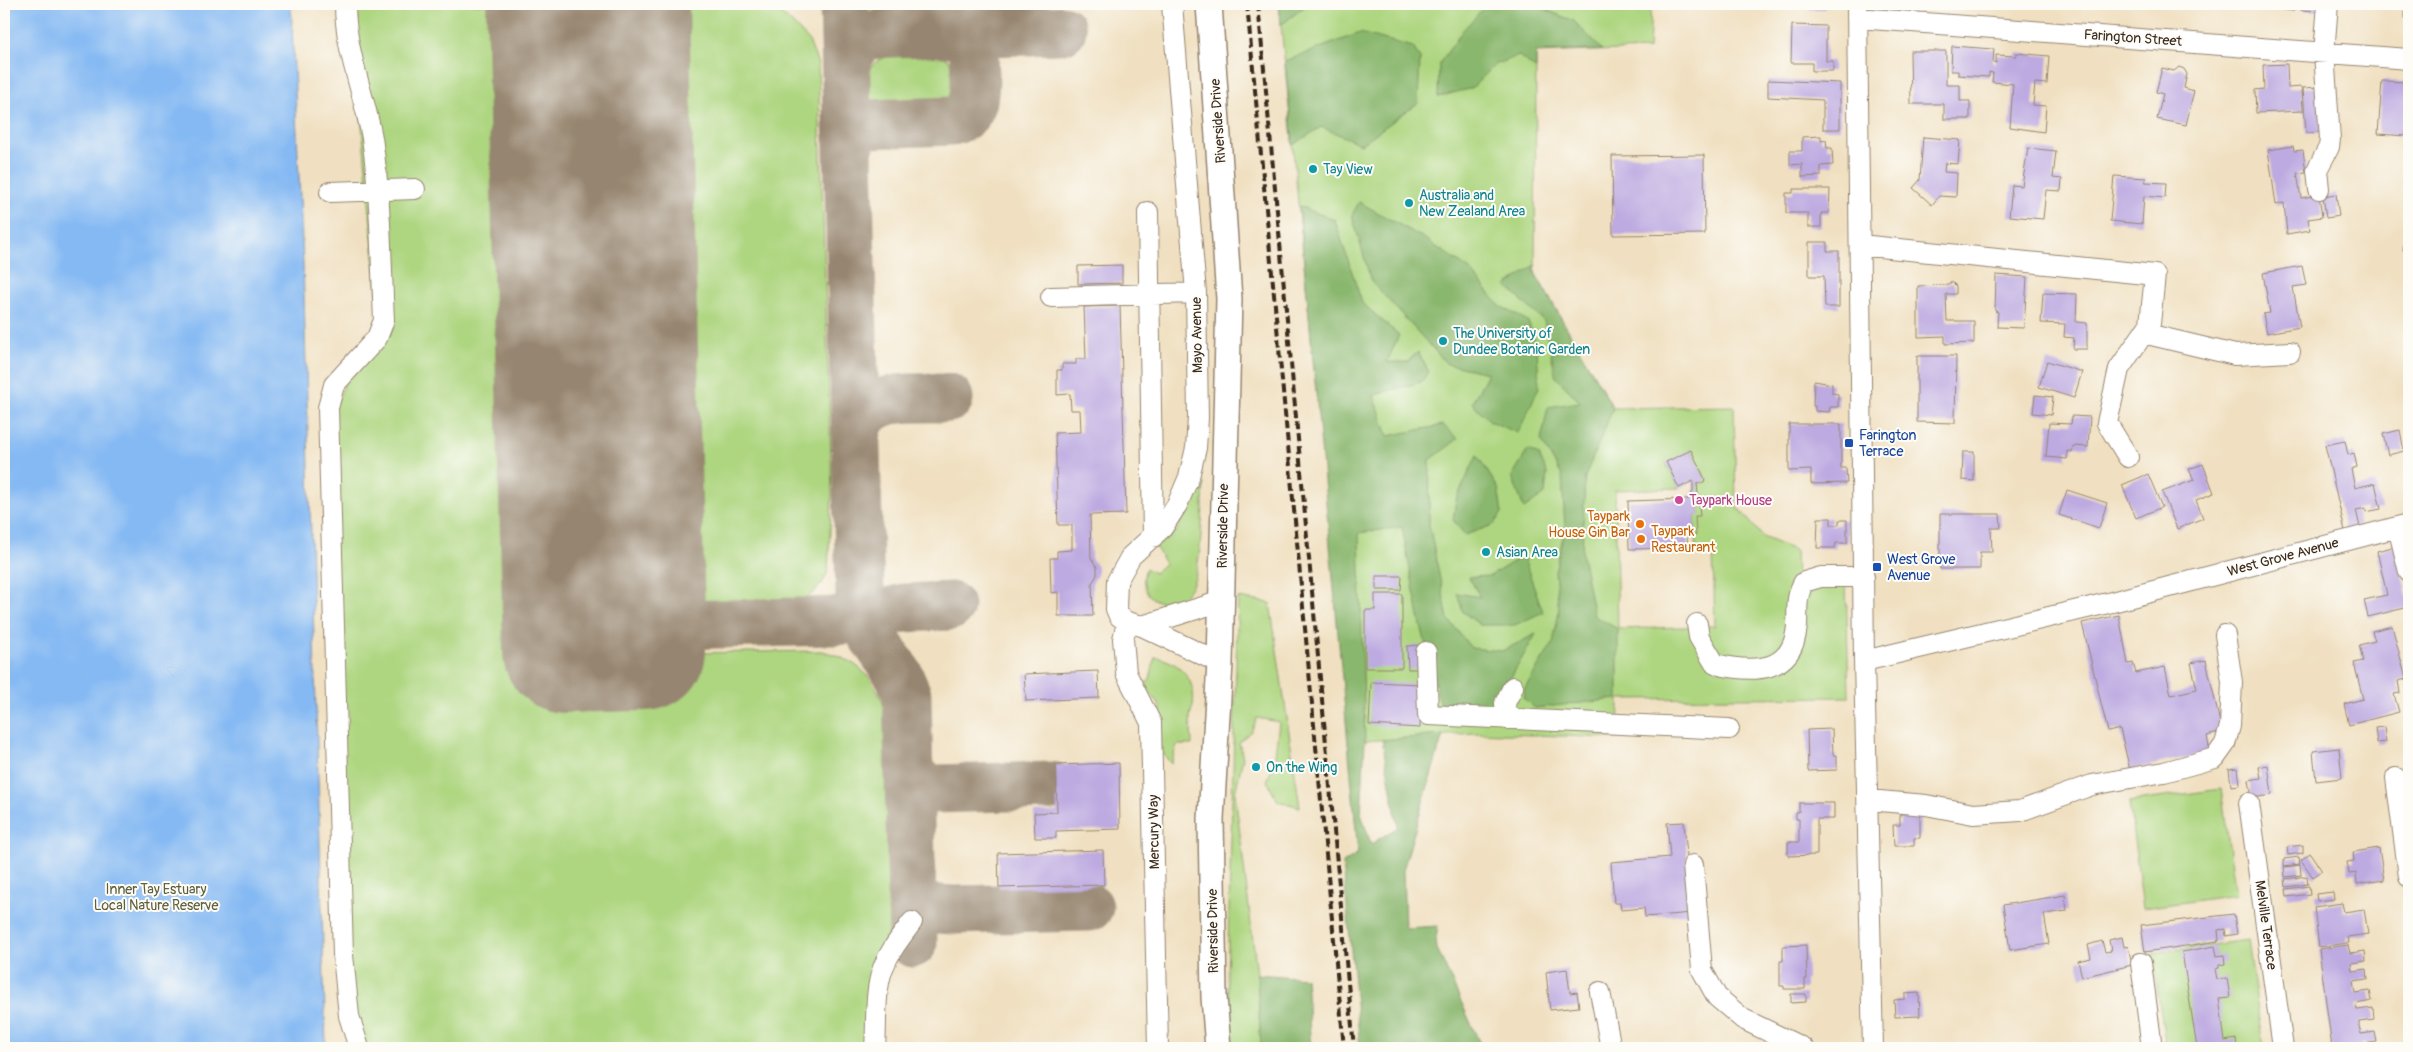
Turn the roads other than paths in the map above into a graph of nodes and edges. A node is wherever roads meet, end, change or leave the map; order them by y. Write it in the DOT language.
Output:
graph roads {
  1 [pos="345,4"];
  2 [pos="1172,4"];
  3 [pos="1209,4"];
  4 [pos="2328,4"];
  5 [pos="1857,11"];
  6 [pos="2324,52"];
  7 [pos="2409,59"];
  8 [pos="416,189"];
  9 [pos="2319,189"];
  10 [pos="378,191"];
  11 [pos="330,192"];
  12 [pos="1148,212"];
  13 [pos="1860,245"];
  14 [pos="1196,293"];
  15 [pos="1149,294"];
  16 [pos="1051,297"];
  17 [pos="2144,333"];
  18 [pos="2290,352"];
  19 [pos="2128,457"];
  20 [pos="2404,525"];
  21 [pos="1153,537"];
  22 [pos="2409,572"];
  23 [pos="1864,577"];
  24 [pos="1222,601"];
  25 [pos="1134,624"];
  26 [pos="1697,624"];
  27 [pos="2225,634"];
  28 [pos="1426,652"];
  29 [pos="1864,661"];
  30 [pos="1220,662"];
  31 [pos="1513,687"];
  32 [pos="1506,719"];
  33 [pos="1729,729"];
  34 [pos="2396,778"];
  35 [pos="1868,800"];
  36 [pos="2249,803"];
  37 [pos="1693,865"];
  38 [pos="2409,877"];
  39 [pos="912,922"];
  40 [pos="2140,963"];
  41 [pos="1600,992"];
  42 [pos="1779,1044"];
  43 [pos="359,1048"];
  44 [pos="876,1048"];
  45 [pos="1158,1048"];
  46 [pos="1218,1048"];
  47 [pos="1611,1048"];
  48 [pos="1803,1048"];
  49 [pos="1872,1048"];
  50 [pos="2152,1048"];
  51 [pos="2283,1048"];
  1 -- 10 [label="street"];
  2 -- 14 [label="street, Mayo Avenue"];
  3 -- 24 [label="main road, Riverside Drive"];
  4 -- 6 [label="street"];
  5 -- 6 [label="street, Farington Street"];
  5 -- 13 [label="street"];
  6 -- 7 [label="street, Farington Street"];
  6 -- 9 [label="street"];
  8 -- 10 [label="street"];
  10 -- 11 [label="street"];
  10 -- 43 [label="street"];
  12 -- 15 [label="street"];
  13 -- 17 [label="street"];
  13 -- 23 [label="street"];
  14 -- 15 [label="street"];
  14 -- 21 [label="street, Mayo Avenue"];
  15 -- 16 [label="street"];
  15 -- 21 [label="street"];
  17 -- 18 [label="street"];
  17 -- 19 [label="street"];
  20 -- 22 [label="street"];
  20 -- 29 [label="street, West Grove Avenue"];
  21 -- 25 [label="street, Mayo Avenue"];
  23 -- 26 [label="street"];
  23 -- 29 [label="street"];
  24 -- 25 [label="street"];
  24 -- 30 [label="main road, Riverside Drive"];
  25 -- 30 [label="street"];
  25 -- 45 [label="street, Mercury Way"];
  27 -- 35 [label="street"];
  28 -- 32 [label="street"];
  29 -- 35 [label="street"];
  30 -- 46 [label="main road, Riverside Drive"];
  31 -- 32 [label="street"];
  32 -- 33 [label="street"];
  34 -- 38 [label="street"];
  35 -- 49 [label="street"];
  36 -- 51 [label="street, Melville Terrace"];
  37 -- 42 [label="street"];
  39 -- 44 [label="street"];
  40 -- 50 [label="street"];
  41 -- 47 [label="street"];
  42 -- 48 [label="street"];
}
